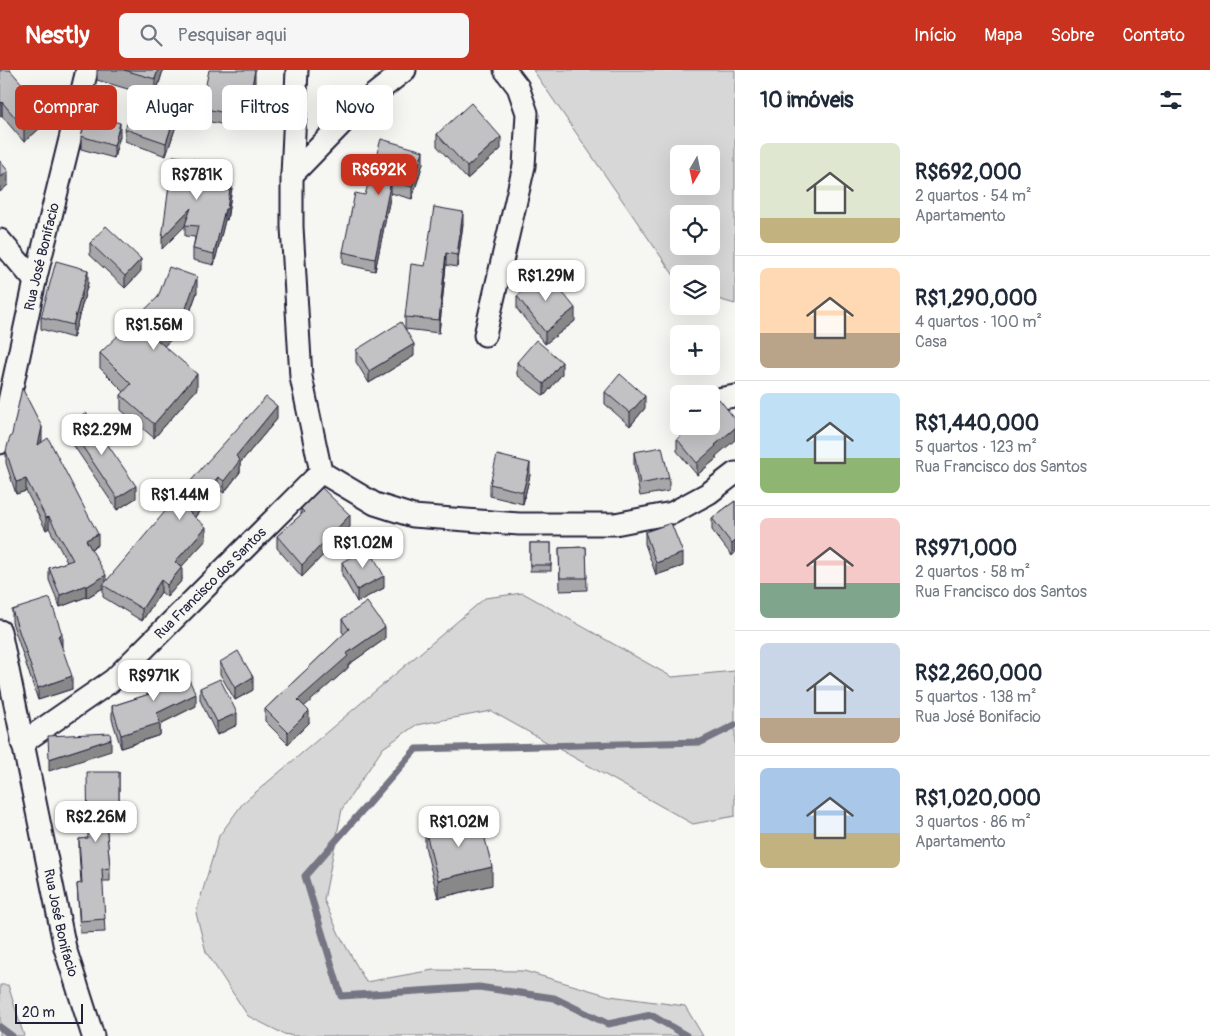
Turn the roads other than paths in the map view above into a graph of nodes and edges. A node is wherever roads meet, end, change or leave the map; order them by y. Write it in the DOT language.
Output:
graph roads {
  1 [pos="87,70"];
  2 [pos="298,70"];
  3 [pos="405,70"];
  4 [pos="505,70"];
  5 [pos="292,175"];
  6 [pos="0,240"];
  7 [pos="35,281"];
  8 [pos="485,335"];
  9 [pos="735,396"];
  10 [pos="720,398"];
  11 [pos="0,442"];
  12 [pos="321,472"];
  13 [pos="735,473"];
  14 [pos="0,631"];
  15 [pos="22,743"];
  16 [pos="93,1036"];
  1 -- 7 [label="street, Rua José Bonifacio"];
  2 -- 5 [label="street"];
  3 -- 5 [label="street"];
  4 -- 8 [label="street"];
  5 -- 12 [label="street"];
  6 -- 7 [label="street"];
  7 -- 11 [label="street, Rua José Bonifacio"];
  9 -- 10 [label="street"];
  12 -- 13 [label="street"];
  12 -- 15 [label="street, Rua Francisco dos Santos"];
  14 -- 15 [label="street, Rua José Bonifacio"];
  15 -- 16 [label="street, Rua José Bonifacio"];
}
